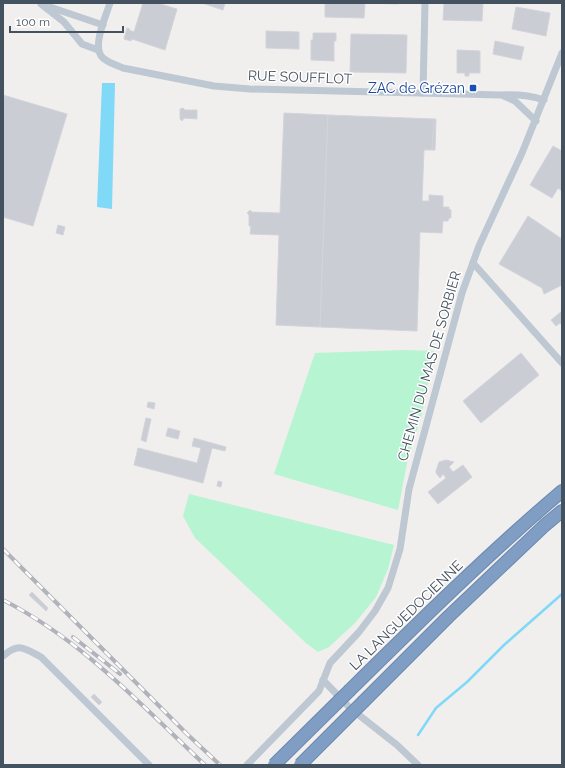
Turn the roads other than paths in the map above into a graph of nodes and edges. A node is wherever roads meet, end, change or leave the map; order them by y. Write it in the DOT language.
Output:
graph roads {
  1 [pos="110,3"];
  2 [pos="425,3"];
  3 [pos="39,4"];
  4 [pos="103,26"];
  5 [pos="98,50"];
  6 [pos="562,53"];
  7 [pos="423,93"];
  8 [pos="502,95"];
  9 [pos="544,100"];
  10 [pos="536,120"];
  11 [pos="473,263"];
  12 [pos="562,363"];
  13 [pos="562,491"];
  14 [pos="562,511"];
  15 [pos="3,656"];
  16 [pos="323,680"];
  17 [pos="149,765"];
  18 [pos="247,765"];
  19 [pos="274,765"];
  20 [pos="300,765"];
  21 [pos="418,765"];
  1 -- 4 [label="street"];
  2 -- 7 [label="street"];
  3 -- 4 [label="street"];
  3 -- 5 [label="street"];
  4 -- 5 [label="street"];
  5 -- 7 [label="street, RUE SOUFFLOT"];
  6 -- 9 [label="street, CHEMIN DU MAS DE SORBIER"];
  7 -- 8 [label="street, RUE SOUFFLOT"];
  8 -- 9 [label="street, RUE SOUFFLOT"];
  8 -- 10 [label="street, RUE SOUFFLOT"];
  9 -- 10 [label="street, CHEMIN DU MAS DE SORBIER"];
  10 -- 11 [label="street, CHEMIN DU MAS DE SORBIER"];
  11 -- 12 [label="street"];
  11 -- 16 [label="street, CHEMIN DU MAS DE SORBIER"];
  13 -- 19 [label="highway, LA LANGUEDOCIENNE, bridge"];
  14 -- 20 [label="highway, bridge"];
  15 -- 17 [label="street"];
  16 -- 18 [label="street, CHEMIN DU MAS DE SORBIER"];
  16 -- 21 [label="street"];
}
